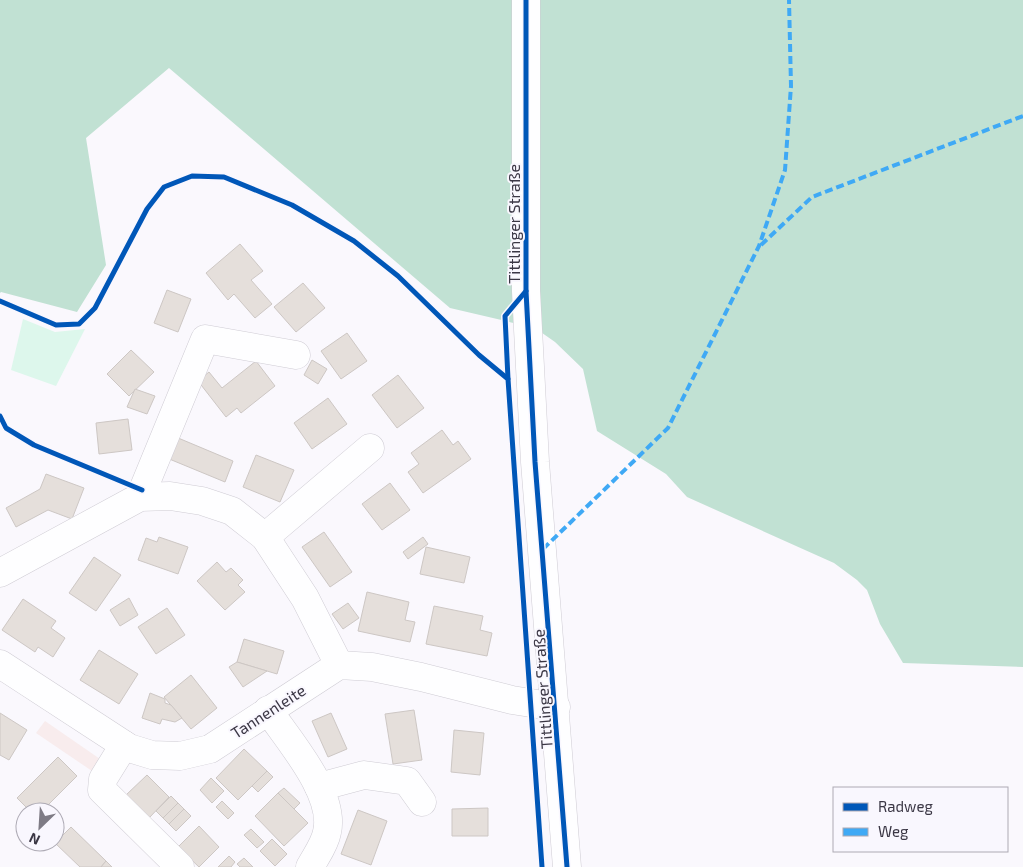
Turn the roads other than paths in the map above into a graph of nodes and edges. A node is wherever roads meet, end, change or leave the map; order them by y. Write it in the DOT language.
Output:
graph roads {
  1 [pos="526,0"];
  2 [pos="296,354"];
  3 [pos="370,448"];
  4 [pos="140,497"];
  5 [pos="265,537"];
  6 [pos="0,573"];
  7 [pos="0,664"];
  8 [pos="339,665"];
  9 [pos="556,708"];
  10 [pos="268,710"];
  11 [pos="124,745"];
  12 [pos="319,787"];
  13 [pos="422,802"];
  14 [pos="180,867"];
  15 [pos="310,867"];
  16 [pos="567,867"];
  1 -- 9 [label="street, Tittlinger Straße"];
  2 -- 4 [label="street"];
  3 -- 5 [label="street"];
  4 -- 5 [label="street"];
  4 -- 6 [label="street"];
  5 -- 8 [label="street"];
  7 -- 11 [label="street, Tannenleite"];
  8 -- 9 [label="street"];
  8 -- 10 [label="street, Tannenleite"];
  9 -- 16 [label="street, Tittlinger Straße"];
  10 -- 11 [label="street, Tannenleite"];
  10 -- 12 [label="street"];
  11 -- 14 [label="street"];
  12 -- 13 [label="street"];
  12 -- 15 [label="street"];
}
